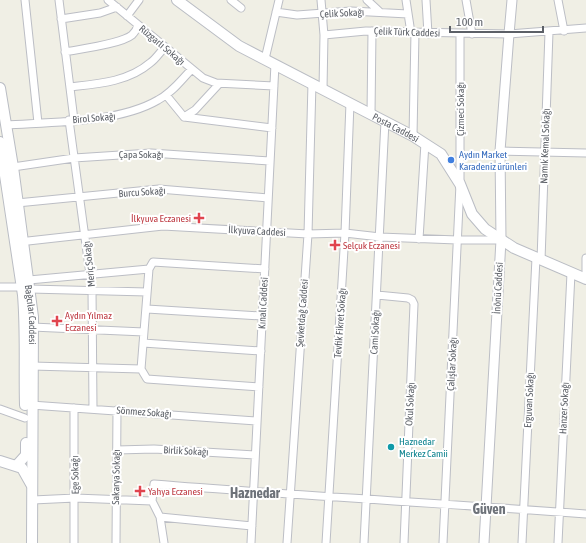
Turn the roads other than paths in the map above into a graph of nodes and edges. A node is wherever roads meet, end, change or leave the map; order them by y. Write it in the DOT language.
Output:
graph roads {
  1 [pos="25,0"];
  2 [pos="59,0"];
  3 [pos="108,0"];
  4 [pos="139,0"];
  5 [pos="177,0"];
  6 [pos="231,0"];
  7 [pos="279,0"];
  8 [pos="320,0"];
  9 [pos="367,0"];
  10 [pos="406,0"];
  11 [pos="426,0"];
  12 [pos="466,0"];
  13 [pos="512,0"];
  14 [pos="558,0"];
  15 [pos="117,7"];
  16 [pos="240,8"];
  17 [pos="276,12"];
  18 [pos="380,12"];
  19 [pos="322,14"];
  20 [pos="408,14"];
  21 [pos="127,16"];
  22 [pos="61,19"];
  23 [pos="138,25"];
  24 [pos="586,28"];
  25 [pos="372,31"];
  26 [pos="564,31"];
  27 [pos="549,32"];
  28 [pos="413,33"];
  29 [pos="428,34"];
  30 [pos="460,34"];
  31 [pos="472,34"];
  32 [pos="509,34"];
  33 [pos="324,35"];
  34 [pos="165,47"];
  35 [pos="65,52"];
  36 [pos="265,59"];
  37 [pos="275,64"];
  38 [pos="192,69"];
  39 [pos="312,83"];
  40 [pos="219,84"];
  41 [pos="274,86"];
  42 [pos="70,87"];
  43 [pos="0,88"];
  44 [pos="323,89"];
  45 [pos="166,95"];
  46 [pos="350,103"];
  47 [pos="371,114"];
  48 [pos="184,117"];
  49 [pos="71,120"];
  50 [pos="385,121"];
  51 [pos="38,123"];
  52 [pos="6,125"];
  53 [pos="272,128"];
  54 [pos="413,136"];
  55 [pos="0,142"];
  56 [pos="425,143"];
  57 [pos="500,151"];
  58 [pos="545,152"];
  59 [pos="586,153"];
  60 [pos="74,158"];
  61 [pos="270,162"];
  62 [pos="6,164"];
  63 [pos="460,184"];
  64 [pos="80,198"];
  65 [pos="268,198"];
  66 [pos="16,203"];
  67 [pos="266,232"];
  68 [pos="345,233"];
  69 [pos="85,234"];
  70 [pos="308,234"];
  71 [pos="380,237"];
  72 [pos="419,239"];
  73 [pos="457,240"];
  74 [pos="501,240"];
  75 [pos="18,242"];
  76 [pos="586,258"];
  77 [pos="539,259"];
  78 [pos="149,269"];
  79 [pos="265,269"];
  80 [pos="570,273"];
  81 [pos="90,275"];
  82 [pos="586,279"];
  83 [pos="27,285"];
  84 [pos="0,287"];
  85 [pos="92,289"];
  86 [pos="147,292"];
  87 [pos="377,295"];
  88 [pos="147,309"];
  89 [pos="262,316"];
  90 [pos="32,327"];
  91 [pos="93,330"];
  92 [pos="144,332"];
  93 [pos="143,343"];
  94 [pos="260,351"];
  95 [pos="32,366"];
  96 [pos="93,368"];
  97 [pos="142,369"];
  98 [pos="259,387"];
  99 [pos="31,405"];
  100 [pos="74,408"];
  101 [pos="0,409"];
  102 [pos="93,409"];
  103 [pos="117,410"];
  104 [pos="25,418"];
  105 [pos="257,421"];
  106 [pos="116,450"];
  107 [pos="255,455"];
  108 [pos="0,461"];
  109 [pos="17,465"];
  110 [pos="33,489"];
  111 [pos="253,493"];
  112 [pos="289,495"];
  113 [pos="75,498"];
  114 [pos="329,498"];
  115 [pos="33,500"];
  116 [pos="116,500"];
  117 [pos="367,500"];
  118 [pos="152,501"];
  119 [pos="406,502"];
  120 [pos="445,504"];
  121 [pos="485,506"];
  122 [pos="523,509"];
  123 [pos="560,512"];
  124 [pos="586,514"];
  125 [pos="160,517"];
  126 [pos="252,526"];
  127 [pos="32,543"];
  128 [pos="74,543"];
  129 [pos="116,543"];
  130 [pos="164,543"];
  131 [pos="251,543"];
  132 [pos="287,543"];
  133 [pos="326,543"];
  134 [pos="364,543"];
  135 [pos="404,543"];
  136 [pos="443,543"];
  137 [pos="484,543"];
  138 [pos="522,543"];
  139 [pos="558,543"];
  1 -- 51 [label="street"];
  2 -- 22 [label="street, Meriç Sokağı"];
  3 -- 15 [label="street, Rüzgarlı Sokağı"];
  4 -- 21 [label="street"];
  5 -- 36 [label="main road, Posta Caddesi"];
  6 -- 16 [label="street"];
  7 -- 17 [label="street"];
  8 -- 19 [label="street"];
  9 -- 18 [label="street"];
  10 -- 20 [label="street"];
  11 -- 29 [label="street"];
  12 -- 31 [label="street"];
  13 -- 32 [label="street, İnönü Caddesi"];
  14 -- 26 [label="street"];
  15 -- 21 [label="street, Rüzgarlı Sokağı"];
  15 -- 22 [label="street"];
  17 -- 19 [label="street, Çelik Sokağı"];
  17 -- 36 [label="street"];
  18 -- 19 [label="street, Çelik Sokağı"];
  18 -- 20 [label="street, Çelik Sokağı"];
  19 -- 33 [label="street"];
  20 -- 28 [label="street"];
  21 -- 23 [label="street, Rüzgarlı Sokağı"];
  22 -- 35 [label="street, Meriç Sokağı"];
  23 -- 34 [label="street, Rüzgarlı Sokağı"];
  23 -- 35 [label="street"];
  24 -- 26 [label="street, Çelik Türk Caddesi"];
  25 -- 28 [label="street, Çelik Türk Caddesi"];
  25 -- 33 [label="street, Çelik Türk Caddesi"];
  25 -- 47 [label="street"];
  26 -- 27 [label="street, Çelik Türk Caddesi"];
  27 -- 32 [label="street, Çelik Türk Caddesi"];
  27 -- 58 [label="street, Namık Kemal Sokağı"];
  28 -- 29 [label="street, Çelik Türk Caddesi"];
  28 -- 54 [label="street"];
  29 -- 30 [label="street, Çelik Türk Caddesi"];
  30 -- 31 [label="street, Çelik Türk Caddesi"];
  30 -- 63 [label="street, Çizmeci Sokağı"];
  31 -- 32 [label="street, Çelik Türk Caddesi"];
  32 -- 57 [label="street, İnönü Caddesi"];
  33 -- 44 [label="street"];
  34 -- 38 [label="street, Rüzgarlı Sokağı"];
  34 -- 42 [label="street"];
  35 -- 42 [label="street, Meriç Sokağı"];
  36 -- 37 [label="main road, Posta Caddesi"];
  37 -- 39 [label="main road, Posta Caddesi"];
  37 -- 41 [label="street, Kınalı Caddesi"];
  38 -- 40 [label="street, Rüzgarlı Sokağı"];
  38 -- 45 [label="street, Birol Sokağı"];
  39 -- 44 [label="main road, Posta Caddesi"];
  39 -- 70 [label="street, Şevketdağ Caddesi"];
  40 -- 41 [label="street, Rüzgarlı Sokağı"];
  40 -- 48 [label="street"];
  41 -- 53 [label="street, Kınalı Caddesi"];
  42 -- 49 [label="street, Meriç Sokağı"];
  43 -- 52 [label="main road"];
  44 -- 46 [label="main road, Posta Caddesi"];
  45 -- 48 [label="street"];
  45 -- 49 [label="street, Birol Sokağı"];
  46 -- 47 [label="main road, Posta Caddesi"];
  46 -- 68 [label="street, Tevfik Fikret Sokağı"];
  47 -- 50 [label="main road, Posta Caddesi"];
  48 -- 53 [label="street"];
  49 -- 51 [label="street, Birol Sokağı"];
  49 -- 60 [label="street, Meriç Sokağı"];
  50 -- 54 [label="main road, Posta Caddesi"];
  50 -- 71 [label="street, Cami Sokağı"];
  51 -- 52 [label="street, Birol Sokağı"];
  52 -- 62 [label="main road"];
  53 -- 61 [label="street, Kınalı Caddesi"];
  54 -- 56 [label="main road, Posta Caddesi"];
  55 -- 62 [label="main road"];
  56 -- 63 [label="main road, Posta Caddesi"];
  56 -- 72 [label="street"];
  57 -- 58 [label="street"];
  57 -- 74 [label="street, İnönü Caddesi"];
  58 -- 59 [label="street"];
  58 -- 77 [label="street, Namık Kemal Sokağı"];
  60 -- 61 [label="street, Çapa Sokağı"];
  60 -- 62 [label="street, Çapa Sokağı"];
  60 -- 64 [label="street, Meriç Sokağı"];
  61 -- 65 [label="street, Kınalı Caddesi"];
  62 -- 66 [label="main road"];
  62 -- 75 [label="main road"];
  63 -- 73 [label="street, Çalışlar Sokağı"];
  63 -- 74 [label="main road, Posta Caddesi"];
  64 -- 65 [label="street, Burcu Sokağı"];
  64 -- 66 [label="street, Burcu Sokağı"];
  64 -- 69 [label="street, Meriç Sokağı"];
  65 -- 67 [label="street, Kınalı Caddesi"];
  66 -- 75 [label="main road"];
  67 -- 69 [label="street, İlkyuva Caddesi"];
  67 -- 70 [label="street, İlkyuva Caddesi"];
  67 -- 79 [label="street, Kınalı Caddesi"];
  68 -- 70 [label="street, İlkyuva Caddesi"];
  68 -- 71 [label="street, İlkyuva Caddesi"];
  68 -- 114 [label="street, Tevfik Fikret Sokağı"];
  69 -- 75 [label="street, İlkyuva Caddesi"];
  69 -- 81 [label="street, Meriç Sokağı"];
  70 -- 112 [label="street, Şevketdağ Caddesi"];
  71 -- 72 [label="street, İlkyuva Caddesi"];
  71 -- 87 [label="street, Cami Sokağı"];
  72 -- 73 [label="street, İlkyuva Caddesi"];
  73 -- 74 [label="street, İlkyuva Caddesi"];
  73 -- 120 [label="street, Çalışlar Sokağı"];
  74 -- 77 [label="main road, Posta Caddesi"];
  74 -- 121 [label="street, İnönü Caddesi"];
  75 -- 83 [label="main road"];
  76 -- 82 [label="street"];
  77 -- 80 [label="main road, Posta Caddesi"];
  77 -- 122 [label="street, Erguvan Sokağı"];
  78 -- 79 [label="street"];
  78 -- 81 [label="street"];
  78 -- 86 [label="street"];
  79 -- 89 [label="street, Kınalı Caddesi"];
  80 -- 82 [label="main road, Posta Caddesi"];
  80 -- 123 [label="street, Hanzer Sokağı"];
  81 -- 83 [label="street"];
  81 -- 85 [label="street, Meriç Sokağı"];
  83 -- 84 [label="street"];
  83 -- 85 [label="street"];
  83 -- 90 [label="main road, Bağcılar Caddesi"];
  83 -- 104 [label="main road"];
  85 -- 86 [label="street"];
  85 -- 91 [label="street, Meriç Sokağı"];
  86 -- 88 [label="street"];
  87 -- 117 [label="street, Cami Sokağı"];
  87 -- 119 [label="street, Okul Sokağı"];
  88 -- 89 [label="street"];
  88 -- 92 [label="street"];
  89 -- 94 [label="street, Kınalı Caddesi"];
  90 -- 91 [label="street"];
  90 -- 95 [label="main road, Bağcılar Caddesi"];
  91 -- 92 [label="street"];
  91 -- 96 [label="street, Meriç Sokağı"];
  92 -- 93 [label="street"];
  93 -- 94 [label="street"];
  93 -- 97 [label="street"];
  94 -- 98 [label="street, Kınalı Caddesi"];
  95 -- 96 [label="street"];
  95 -- 99 [label="main road, Bağcılar Caddesi"];
  96 -- 97 [label="street"];
  96 -- 102 [label="street, Meriç Sokağı"];
  97 -- 98 [label="street"];
  98 -- 105 [label="street, Kınalı Caddesi"];
  99 -- 100 [label="street, Sönmez Sokağı"];
  99 -- 110 [label="main road, Bağcılar Caddesi"];
  100 -- 102 [label="street, Sönmez Sokağı"];
  100 -- 113 [label="street, Ege Sokağı"];
  101 -- 104 [label="street"];
  102 -- 103 [label="street, Sönmez Sokağı"];
  103 -- 105 [label="street, Sönmez Sokağı"];
  103 -- 106 [label="street, Sakarya Sokağı"];
  104 -- 109 [label="main road"];
  105 -- 107 [label="street, Kınalı Caddesi"];
  106 -- 107 [label="street, Birlik Sokağı"];
  106 -- 116 [label="street, Sakarya Sokağı"];
  107 -- 111 [label="street, Kınalı Caddesi"];
  108 -- 109 [label="main road"];
  109 -- 110 [label="main road"];
  110 -- 115 [label="main road, Bağcılar Caddesi"];
  111 -- 112 [label="street"];
  111 -- 118 [label="street"];
  111 -- 126 [label="street, Kınalı Caddesi"];
  112 -- 114 [label="street"];
  112 -- 132 [label="street, Şevketdağ Caddesi"];
  113 -- 115 [label="street"];
  113 -- 116 [label="street"];
  113 -- 128 [label="street, Ege Sokağı"];
  114 -- 117 [label="street"];
  114 -- 133 [label="street, Tevfik Fikret Sokağı"];
  115 -- 127 [label="main road, Bağcılar Caddesi"];
  116 -- 118 [label="street"];
  116 -- 129 [label="street, Sakarya Sokağı"];
  117 -- 119 [label="street"];
  117 -- 134 [label="street, Cami Sokağı"];
  118 -- 125 [label="street"];
  119 -- 120 [label="street"];
  119 -- 135 [label="street, Okul Sokağı"];
  120 -- 121 [label="street"];
  120 -- 136 [label="street, Çalışlar Sokağı"];
  121 -- 122 [label="street"];
  121 -- 137 [label="street, İnönü Caddesi"];
  122 -- 123 [label="street"];
  122 -- 138 [label="street, Erguvan Sokağı"];
  123 -- 124 [label="street"];
  123 -- 139 [label="street, Hanzer Sokağı"];
  125 -- 126 [label="street"];
  125 -- 130 [label="street"];
  126 -- 131 [label="street, Kınalı Caddesi"];
}
